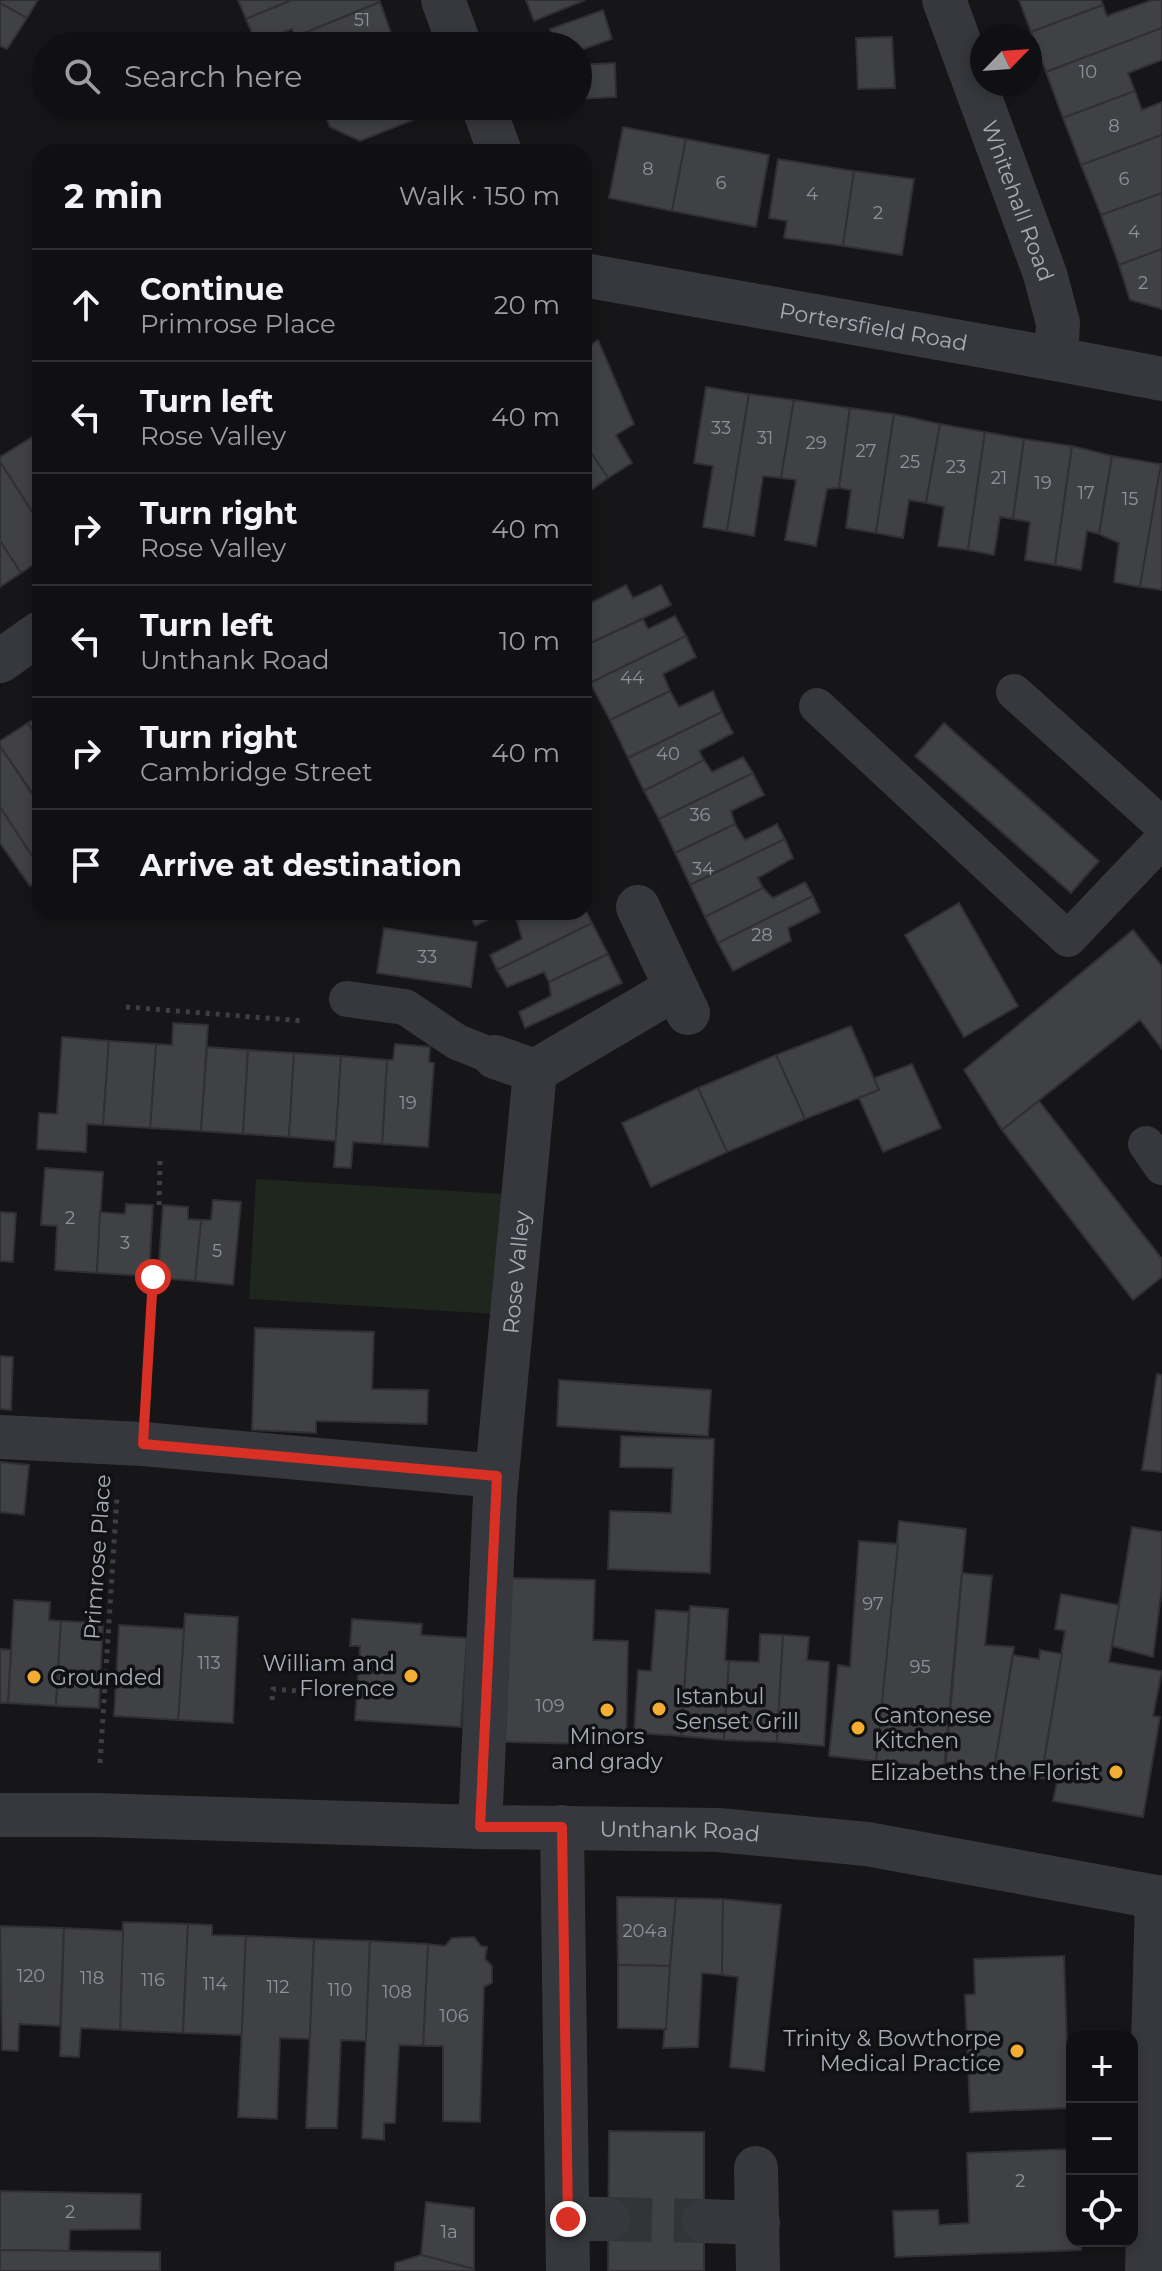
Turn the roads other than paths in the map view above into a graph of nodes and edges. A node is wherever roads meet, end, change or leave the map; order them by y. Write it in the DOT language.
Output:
graph roads {
  1 [pos="443,0"];
  2 [pos="944,0"];
  3 [pos="455,32"];
  4 [pos="488,120"];
  5 [pos="497,144"];
  6 [pos="592,276"];
  7 [pos="1056,359"];
  8 [pos="1162,379"];
  9 [pos="32,639"];
  10 [pos="0,661"];
  11 [pos="1014,692"];
  12 [pos="817,706"];
  13 [pos="1162,825"];
  14 [pos="1162,840"];
  15 [pos="638,907"];
  16 [pos="347,999"];
  17 [pos="515,1064"];
  18 [pos="0,1437"];
  19 [pos="497,1476"];
  20 [pos="0,1815"];
  21 [pos="480,1827"];
  22 [pos="562,1827"];
  23 [pos="1159,1898"];
  24 [pos="756,2168"];
  25 [pos="704,2221"];
  26 [pos="758,2223"];
  27 [pos="568,2271"];
  28 [pos="758,2271"];
  29 [pos="1147,2271"];
  1 -- 3 [label="street"];
  2 -- 7 [label="street, Whitehall Road"];
  4 -- 5 [label="street"];
  6 -- 7 [label="street, Portersfield Road"];
  7 -- 8 [label="street, Portersfield Road"];
  9 -- 10 [label="street"];
  11 -- 13 [label="lane"];
  12 -- 14 [label="lane"];
  15 -- 17 [label="street"];
  16 -- 17 [label="lane"];
  17 -- 19 [label="street, Rose Valley"];
  18 -- 19 [label="street"];
  19 -- 21 [label="street, Rose Valley"];
  20 -- 21 [label="street, Unthank Road"];
  21 -- 22 [label="street, Unthank Road"];
  22 -- 23 [label="street, Unthank Road"];
  22 -- 27 [label="street"];
  23 -- 29 [label="street"];
  24 -- 26 [label="street"];
  25 -- 26 [label="street"];
  26 -- 28 [label="street"];
}
